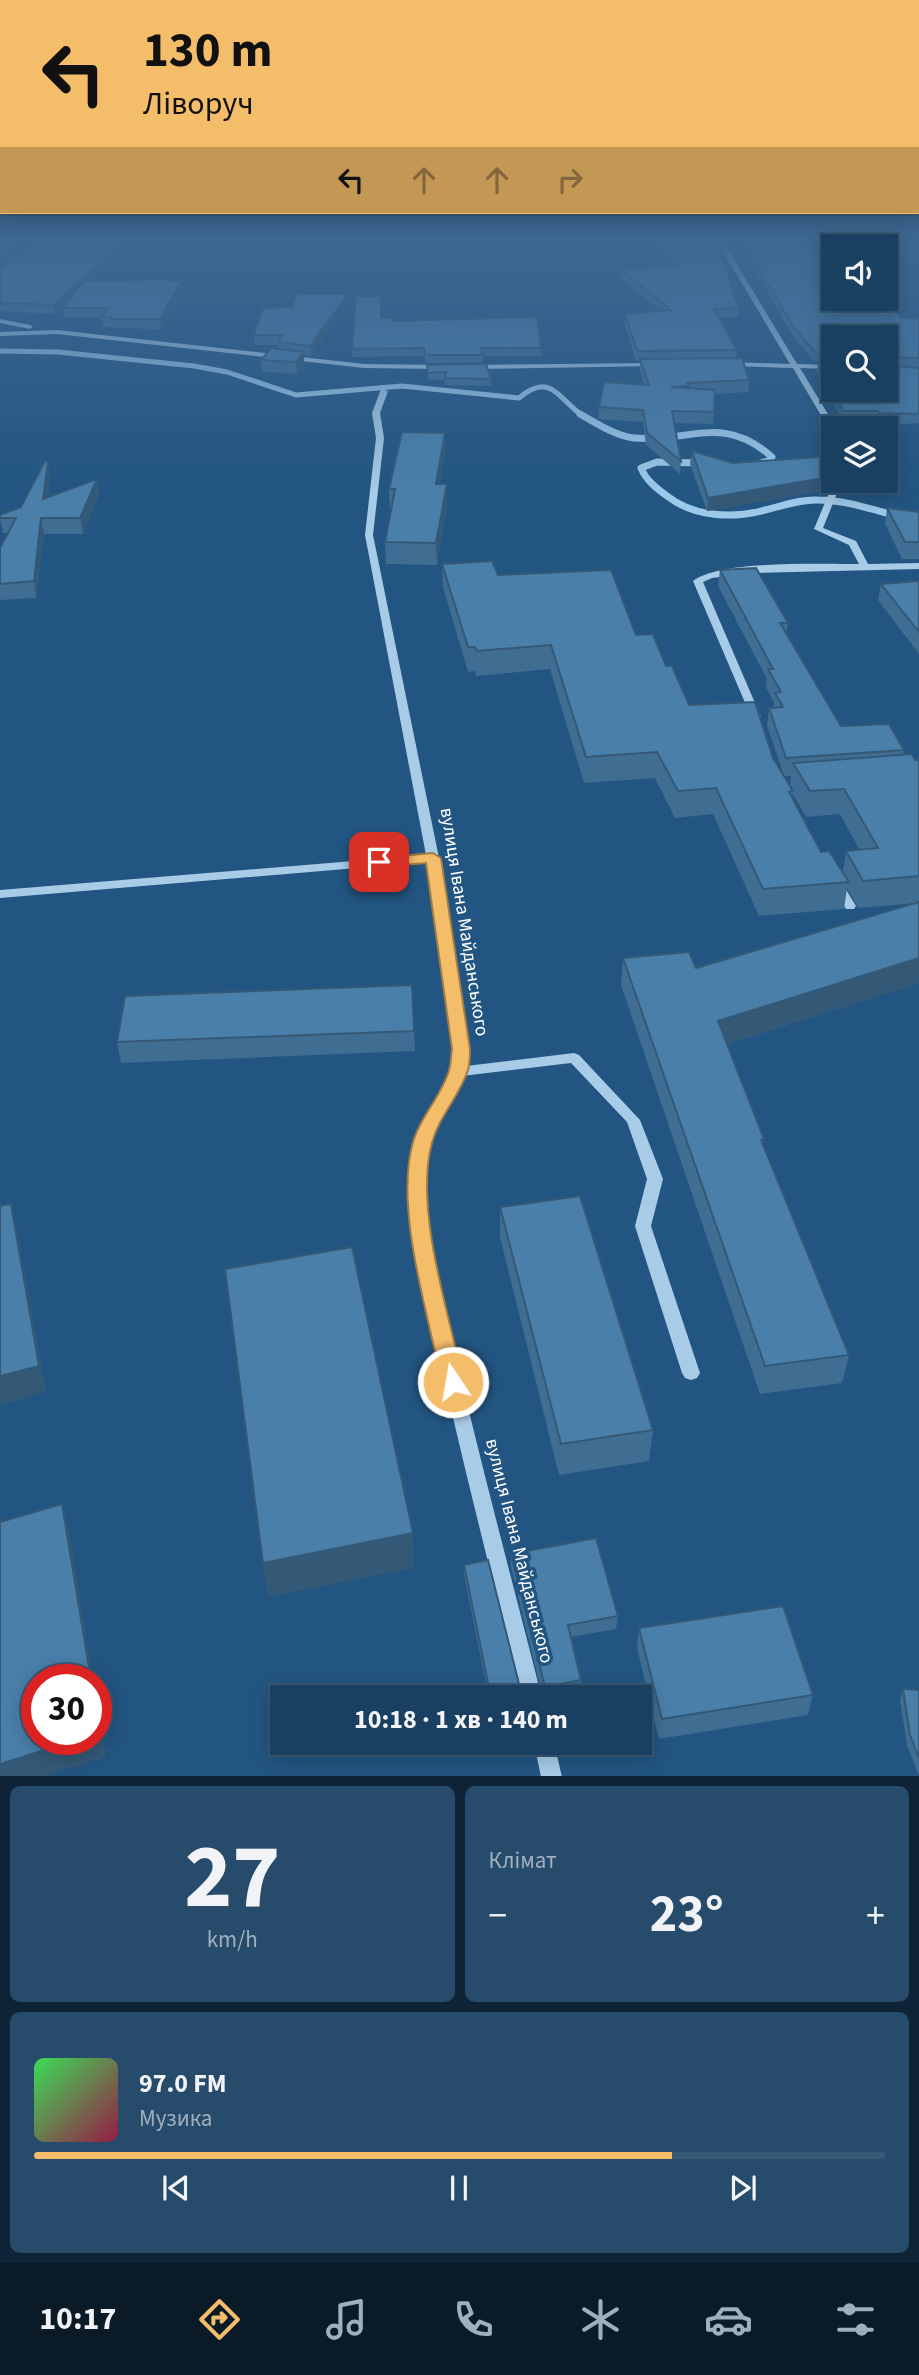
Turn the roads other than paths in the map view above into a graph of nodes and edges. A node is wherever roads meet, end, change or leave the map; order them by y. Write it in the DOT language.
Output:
graph roads {
  1 [pos="23,326"];
  2 [pos="770,326"];
  3 [pos="47,331"];
  4 [pos="0,334"];
  5 [pos="720,364"];
  6 [pos="793,364"];
  7 [pos="665,365"];
  8 [pos="821,366"];
  9 [pos="444,367"];
  10 [pos="458,367"];
  11 [pos="382,380"];
  12 [pos="825,416"];
  13 [pos="834,493"];
  14 [pos="919,566"];
  15 [pos="865,567"];
  16 [pos="761,732"];
  17 [pos="433,858"];
  18 [pos="830,873"];
  19 [pos="0,894"];
  20 [pos="850,906"];
  21 [pos="458,1072"];
  22 [pos="691,1373"];
  23 [pos="529,1685"];
  24 [pos="547,1755"];
  25 [pos="552,1776"];
  1 -- 3 [label="street"];
  2 -- 6 [label="street"];
  3 -- 4 [label="street"];
  3 -- 11 [label="street"];
  5 -- 6 [label="street"];
  6 -- 8 [label="street"];
  6 -- 12 [label="lane"];
  7 -- 10 [label="street"];
  9 -- 11 [label="street"];
  11 -- 17 [label="street, вулиця Івана Майданського"];
  13 -- 15 [label="street"];
  14 -- 15 [label="street"];
  15 -- 16 [label="street"];
  17 -- 19 [label="street"];
  17 -- 21 [label="street, вулиця Івана Майданського"];
  18 -- 20 [label="street"];
  21 -- 22 [label="street"];
  21 -- 23 [label="street, вулиця Івана Майданського"];
  24 -- 25 [label="street"];
}
